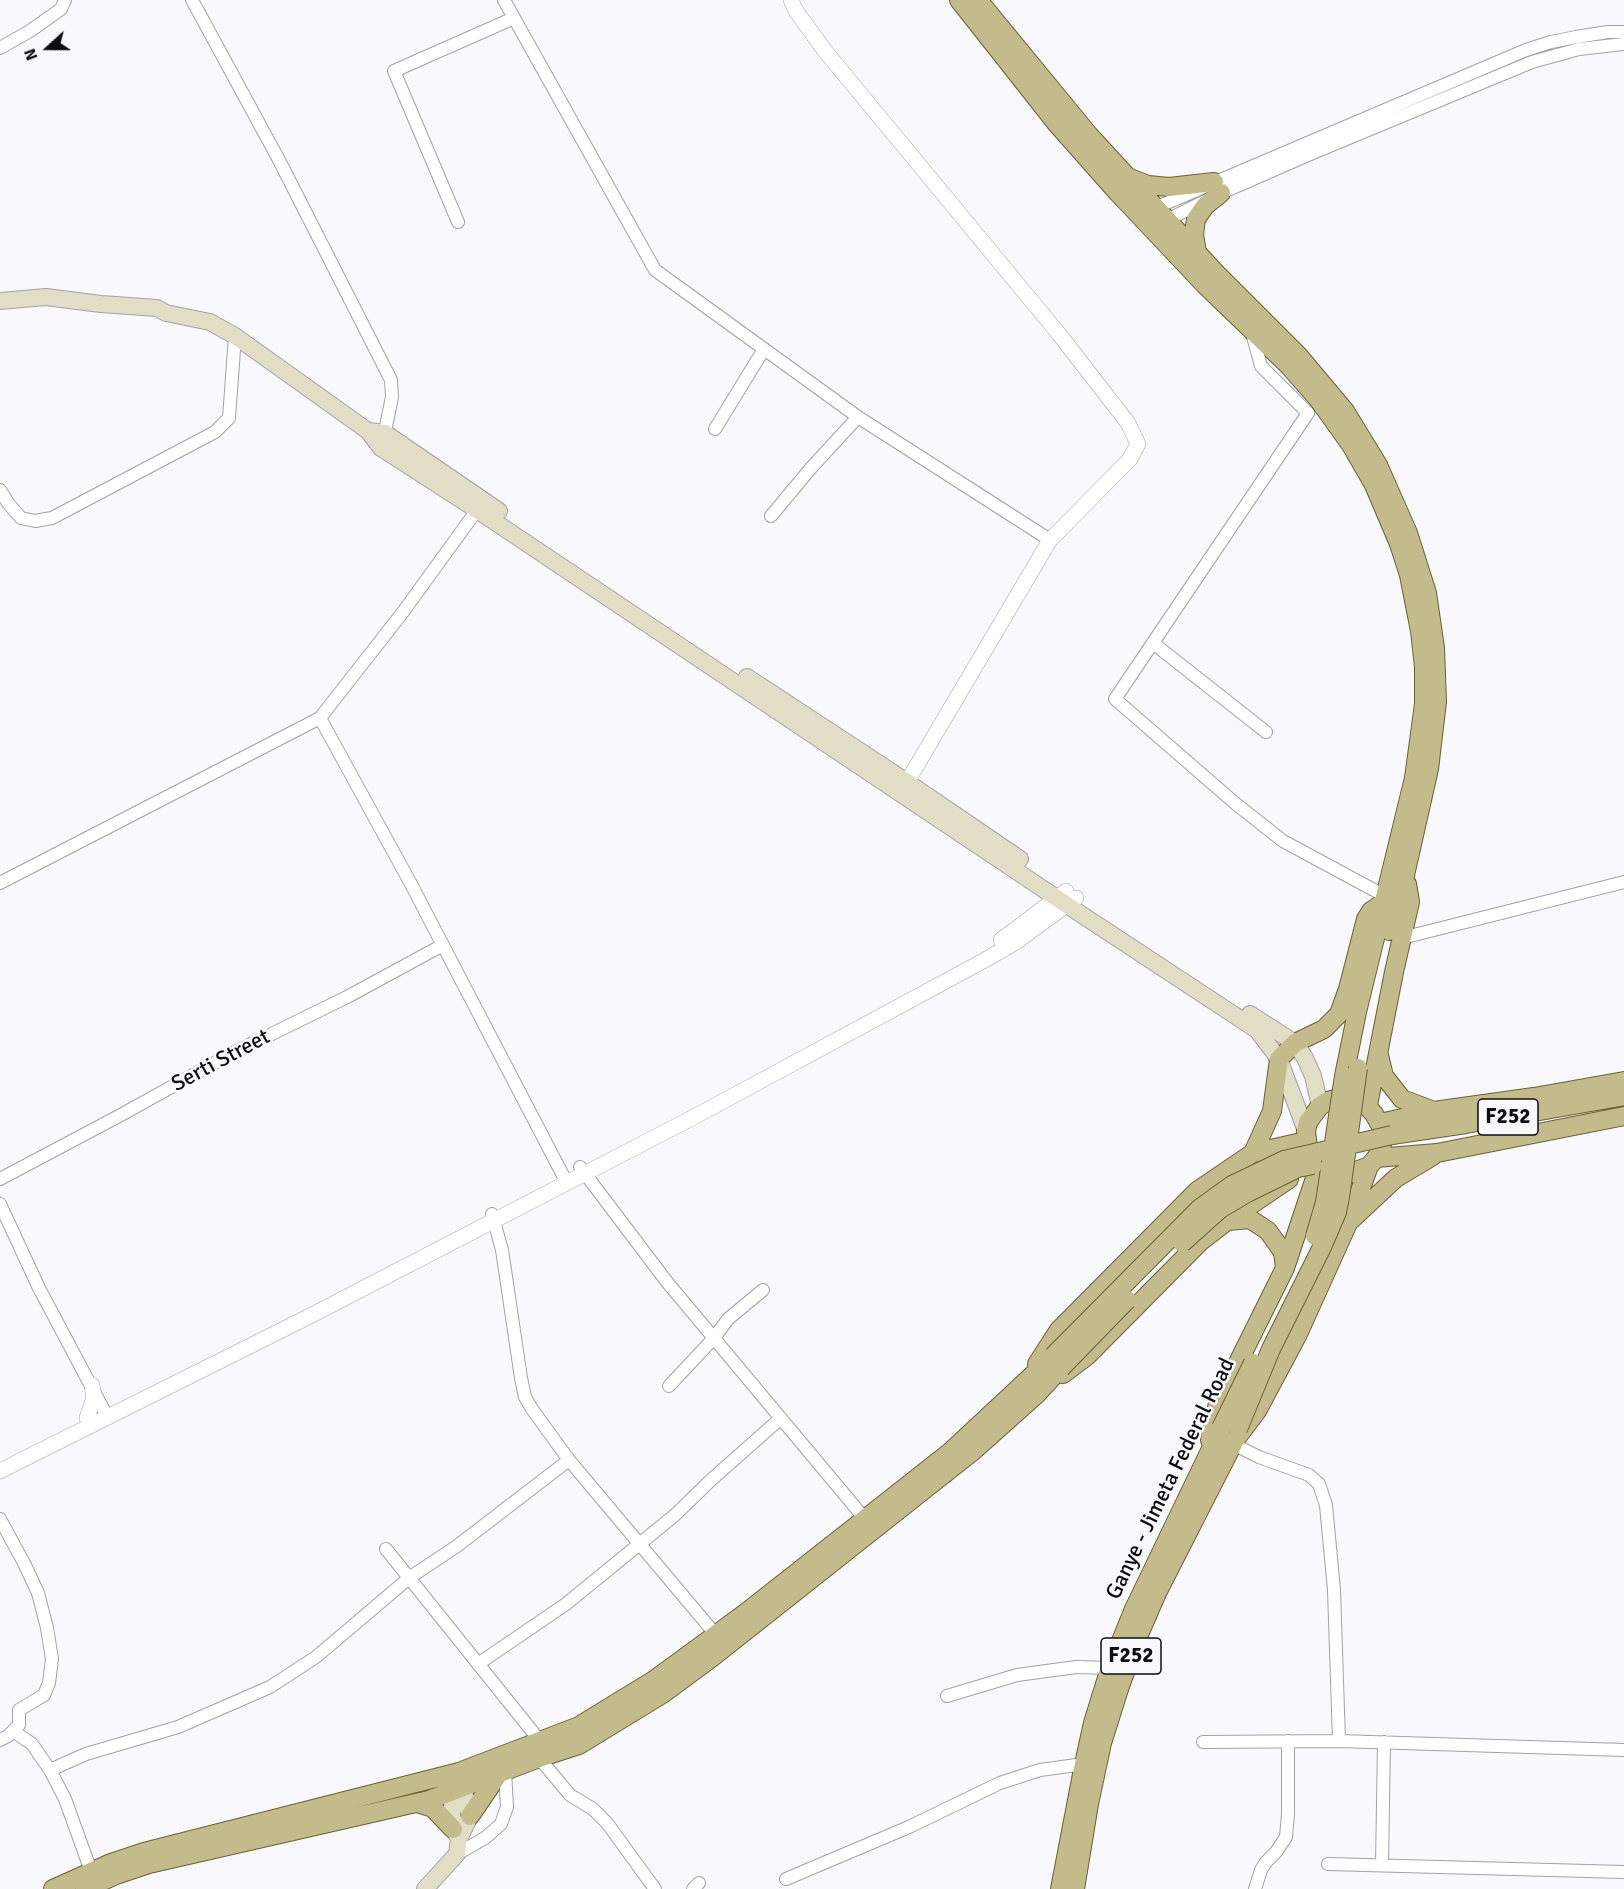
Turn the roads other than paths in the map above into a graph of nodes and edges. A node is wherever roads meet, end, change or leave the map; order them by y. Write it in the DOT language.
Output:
graph roads {
  1 [pos="65,0"];
  2 [pos="192,0"];
  3 [pos="504,0"];
  4 [pos="791,0"];
  5 [pos="959,0"];
  6 [pos="978,0"];
  7 [pos="514,18"];
  8 [pos="1624,32"];
  9 [pos="1624,44"];
  10 [pos="0,48"];
  11 [pos="1127,177"];
  12 [pos="1217,187"];
  13 [pos="1153,218"];
  14 [pos="458,222"];
  15 [pos="1197,253"];
  16 [pos="0,301"];
  17 [pos="1251,328"];
  18 [pos="235,336"];
  19 [pos="764,349"];
  20 [pos="858,417"];
  21 [pos="715,429"];
  22 [pos="383,441"];
  23 [pos="0,490"];
  24 [pos="477,510"];
  25 [pos="771,516"];
  26 [pos="1050,540"];
  27 [pos="1153,643"];
  28 [pos="320,718"];
  29 [pos="1266,732"];
  30 [pos="907,782"];
  31 [pos="1405,875"];
  32 [pos="1624,882"];
  33 [pos="0,883"];
  34 [pos="1066,898"];
  35 [pos="1384,899"];
  36 [pos="1402,938"];
  37 [pos="443,945"];
  38 [pos="1295,1043"];
  39 [pos="1378,1051"];
  40 [pos="1279,1059"];
  41 [pos="1351,1072"];
  42 [pos="1624,1081"];
  43 [pos="1624,1096"];
  44 [pos="1368,1105"];
  45 [pos="1320,1106"];
  46 [pos="1624,1108"];
  47 [pos="1434,1111"];
  48 [pos="1624,1116"];
  49 [pos="1388,1135"];
  50 [pos="1306,1136"];
  51 [pos="1253,1153"];
  52 [pos="1437,1153"];
  53 [pos="1372,1162"];
  54 [pos="1317,1163"];
  55 [pos="582,1171"];
  56 [pos="0,1179"];
  57 [pos="565,1179"];
  58 [pos="0,1204"];
  59 [pos="493,1218"];
  60 [pos="1227,1221"];
  61 [pos="1349,1221"];
  62 [pos="1285,1268"];
  63 [pos="763,1290"];
  64 [pos="714,1338"];
  65 [pos="92,1385"];
  66 [pos="669,1386"];
  67 [pos="1030,1390"];
  68 [pos="106,1414"];
  69 [pos="87,1418"];
  70 [pos="781,1418"];
  71 [pos="1232,1435"];
  72 [pos="569,1460"];
  73 [pos="1205,1462"];
  74 [pos="0,1463"];
  75 [pos="0,1472"];
  76 [pos="0,1519"];
  77 [pos="865,1519"];
  78 [pos="640,1544"];
  79 [pos="386,1549"];
  80 [pos="409,1578"];
  81 [pos="716,1635"];
  82 [pos="478,1664"];
  83 [pos="1110,1668"];
  84 [pos="947,1696"];
  85 [pos="14,1731"];
  86 [pos="0,1740"];
  87 [pos="1339,1741"];
  88 [pos="1203,1742"];
  89 [pos="1288,1742"];
  90 [pos="1384,1742"];
  91 [pos="539,1749"];
  92 [pos="1624,1750"];
  93 [pos="1084,1764"];
  94 [pos="51,1770"];
  95 [pos="501,1773"];
  96 [pos="457,1781"];
  97 [pos="417,1803"];
  98 [pos="470,1816"];
  99 [pos="456,1840"];
  100 [pos="1328,1864"];
  101 [pos="1382,1865"];
  102 [pos="91,1871"];
  103 [pos="1624,1872"];
  104 [pos="786,1879"];
  105 [pos="52,1889"];
  106 [pos="85,1889"];
  107 [pos="425,1889"];
  108 [pos="655,1889"];
  109 [pos="1060,1889"];
  110 [pos="1075,1889"];
  111 [pos="1255,1889"];
  1 -- 10 [label="street"];
  2 -- 22 [label="street"];
  3 -- 7 [label="street"];
  4 -- 26 [label="street"];
  5 -- 13 [label="main road"];
  6 -- 11 [label="main road"];
  7 -- 14 [label="street"];
  7 -- 19 [label="street"];
  8 -- 12 [label="street"];
  9 -- 12 [label="street"];
  11 -- 12 [label="main road"];
  11 -- 13 [label="main road"];
  12 -- 13 [label="street"];
  12 -- 15 [label="main road"];
  13 -- 15 [label="main road"];
  13 -- 17 [label="main road"];
  15 -- 31 [label="main road"];
  16 -- 18 [label="main road"];
  17 -- 27 [label="street"];
  17 -- 35 [label="main road"];
  18 -- 22 [label="main road"];
  18 -- 23 [label="street"];
  19 -- 20 [label="street"];
  19 -- 21 [label="street"];
  20 -- 25 [label="street"];
  20 -- 26 [label="street"];
  22 -- 24 [label="main road"];
  22 -- 30 [label="main road"];
  24 -- 28 [label="street"];
  24 -- 34 [label="main road"];
  26 -- 30 [label="street"];
  27 -- 29 [label="street"];
  27 -- 35 [label="street"];
  28 -- 33 [label="street"];
  28 -- 37 [label="street"];
  30 -- 34 [label="main road"];
  31 -- 36 [label="main road"];
  31 -- 41 [label="main road"];
  32 -- 36 [label="street"];
  34 -- 38 [label="main road"];
  34 -- 40 [label="main road"];
  34 -- 55 [label="street"];
  35 -- 38 [label="main road"];
  35 -- 41 [label="main road"];
  36 -- 39 [label="main road"];
  37 -- 56 [label="street, Serti Street"];
  37 -- 57 [label="street"];
  38 -- 40 [label="main road"];
  38 -- 45 [label="main road"];
  39 -- 44 [label="main road"];
  39 -- 47 [label="main road"];
  40 -- 50 [label="main road"];
  40 -- 51 [label="main road"];
  41 -- 71 [label="main road, Ganye - Jimeta Federal Road / F252, bridge"];
  42 -- 47 [label="main road"];
  43 -- 49 [label="main road, F252"];
  44 -- 45 [label="main road"];
  44 -- 49 [label="main road"];
  45 -- 50 [label="main road"];
  46 -- 49 [label="main road, F252"];
  47 -- 49 [label="main road"];
  48 -- 52 [label="main road"];
  49 -- 53 [label="main road"];
  49 -- 67 [label="main road, bridge"];
  50 -- 51 [label="main road"];
  50 -- 54 [label="main road"];
  51 -- 67 [label="main road"];
  52 -- 53 [label="main road"];
  52 -- 61 [label="main road"];
  53 -- 54 [label="main road"];
  53 -- 61 [label="main road"];
  54 -- 60 [label="main road"];
  54 -- 62 [label="main road"];
  55 -- 57 [label="street"];
  55 -- 64 [label="street"];
  57 -- 59 [label="street"];
  58 -- 65 [label="street"];
  59 -- 68 [label="street"];
  59 -- 72 [label="street"];
  60 -- 62 [label="main road"];
  60 -- 67 [label="main road"];
  61 -- 71 [label="main road"];
  62 -- 73 [label="main road"];
  63 -- 64 [label="street"];
  64 -- 66 [label="street"];
  64 -- 70 [label="street"];
  65 -- 68 [label="street"];
  65 -- 69 [label="street"];
  67 -- 77 [label="main road"];
  67 -- 91 [label="main road"];
  68 -- 69 [label="street"];
  68 -- 75 [label="street"];
  69 -- 74 [label="street"];
  70 -- 77 [label="street"];
  70 -- 78 [label="street"];
  71 -- 73 [label="main road, Ganye - Jimeta Federal Road / F252"];
  71 -- 87 [label="street"];
  71 -- 110 [label="main road, Ganye - Jimeta Federal Road / F252"];
  72 -- 78 [label="street"];
  72 -- 80 [label="street"];
  73 -- 83 [label="main road, Ganye - Jimeta Federal Road / F252"];
  76 -- 85 [label="street"];
  77 -- 81 [label="main road"];
  78 -- 81 [label="street"];
  78 -- 82 [label="street"];
  79 -- 80 [label="street"];
  80 -- 82 [label="street"];
  80 -- 94 [label="street"];
  81 -- 91 [label="main road"];
  82 -- 91 [label="street"];
  83 -- 84 [label="street"];
  83 -- 93 [label="main road, Ganye - Jimeta Federal Road / F252"];
  85 -- 86 [label="street"];
  85 -- 94 [label="street"];
  87 -- 89 [label="street"];
  87 -- 90 [label="street"];
  88 -- 89 [label="street"];
  89 -- 111 [label="street"];
  90 -- 92 [label="street"];
  90 -- 101 [label="street"];
  91 -- 95 [label="main road"];
  91 -- 96 [label="main road"];
  91 -- 108 [label="street"];
  93 -- 104 [label="street"];
  93 -- 109 [label="main road, Ganye - Jimeta Federal Road / F252"];
  94 -- 102 [label="street"];
  95 -- 96 [label="main road"];
  95 -- 98 [label="main road"];
  95 -- 99 [label="street"];
  96 -- 97 [label="main road"];
  96 -- 98 [label="main road"];
  96 -- 99 [label="main road"];
  96 -- 102 [label="main road"];
  97 -- 99 [label="main road"];
  97 -- 106 [label="main road"];
  98 -- 99 [label="main road"];
  99 -- 107 [label="main road"];
  100 -- 101 [label="street"];
  101 -- 103 [label="street"];
  102 -- 105 [label="main road"];
}
